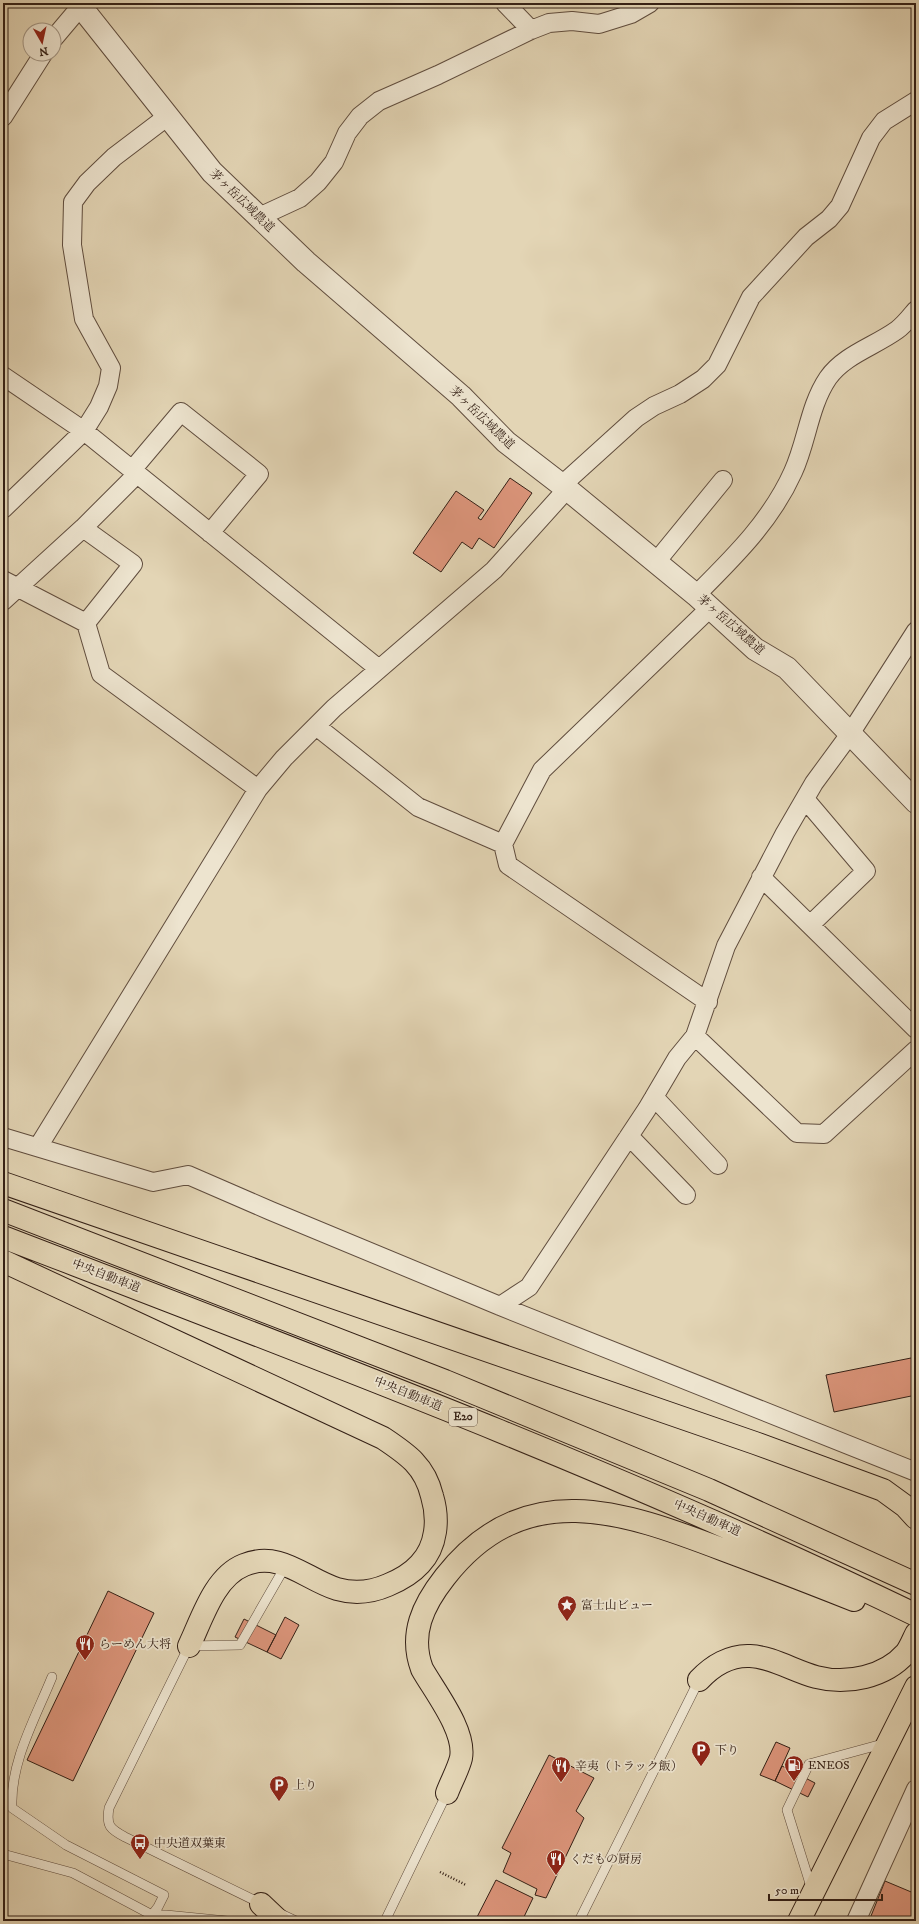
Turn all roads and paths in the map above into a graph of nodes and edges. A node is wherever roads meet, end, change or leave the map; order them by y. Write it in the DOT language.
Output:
graph roads {
  1 [pos="505,3"];
  2 [pos="650,3"];
  3 [pos="80,5"];
  4 [pos="62,28"];
  5 [pos="531,30"];
  6 [pos="38,62"];
  7 [pos="916,101"];
  8 [pos="168,116"];
  9 [pos="3,117"];
  10 [pos="259,217"];
  11 [pos="916,310"];
  12 [pos="3,376"];
  13 [pos="84,431"];
  14 [pos="135,472"];
  15 [pos="723,480"];
  16 [pos="564,487"];
  17 [pos="3,509"];
  18 [pos="83,528"];
  19 [pos="210,533"];
  20 [pos="656,562"];
  21 [pos="10,584"];
  22 [pos="3,601"];
  23 [pos="703,602"];
  24 [pos="86,623"];
  25 [pos="916,631"];
  26 [pos="379,670"];
  27 [pos="316,726"];
  28 [pos="850,734"];
  29 [pos="258,790"];
  30 [pos="805,799"];
  31 [pos="916,802"];
  32 [pos="503,844"];
  33 [pos="761,877"];
  34 [pos="810,926"];
  35 [pos="708,1002"];
  36 [pos="916,1029"];
  37 [pos="695,1036"];
  38 [pos="916,1050"];
  39 [pos="654,1097"];
  40 [pos="3,1136"];
  41 [pos="629,1136"];
  42 [pos="38,1147"];
  43 [pos="718,1165"];
  44 [pos="3,1183"];
  45 [pos="686,1195"];
  46 [pos="3,1210"];
  47 [pos="3,1237"];
  48 [pos="3,1261"];
  49 [pos="500,1306"];
  50 [pos="916,1472"];
  51 [pos="916,1518"];
  52 [pos="286,1565"];
  53 [pos="916,1584"];
  54 [pos="916,1615"];
  55 [pos="916,1625"];
  56 [pos="911,1643"];
  57 [pos="189,1646"];
  58 [pos="52,1677"];
  59 [pos="699,1680"];
  60 [pos="916,1687"];
  61 [pos="888,1742"];
  62 [pos="916,1789"];
  63 [pos="447,1793"];
  64 [pos="3,1854"];
  65 [pos="440,1872"];
  66 [pos="466,1885"];
  67 [pos="813,1893"];
  68 [pos="261,1904"];
  69 [pos="152,1915"];
  70 [pos="227,1921"];
  71 [pos="279,1921"];
  72 [pos="296,1921"];
  73 [pos="385,1921"];
  74 [pos="579,1921"];
  75 [pos="799,1921"];
  76 [pos="856,1921"];
  1 -- 5 [label="street"];
  2 -- 5 [label="street"];
  3 -- 4 [label="street"];
  3 -- 8 [label="street, 茅ヶ岳広域農道"];
  5 -- 10 [label="street"];
  6 -- 9 [label="street"];
  7 -- 16 [label="street"];
  8 -- 10 [label="street, 茅ヶ岳広域農道"];
  8 -- 13 [label="street"];
  10 -- 16 [label="street, 茅ヶ岳広域農道"];
  11 -- 23 [label="street"];
  12 -- 13 [label="street"];
  13 -- 14 [label="street"];
  13 -- 17 [label="street"];
  14 -- 18 [label="street"];
  14 -- 19 [label="street"];
  14 -- 19 [label="street"];
  15 -- 20 [label="street"];
  16 -- 20 [label="street, 茅ヶ岳広域農道"];
  16 -- 26 [label="street"];
  18 -- 21 [label="street"];
  18 -- 24 [label="street"];
  19 -- 26 [label="street"];
  20 -- 23 [label="street, 茅ヶ岳広域農道"];
  21 -- 22 [label="street"];
  21 -- 24 [label="street"];
  23 -- 28 [label="street, 茅ヶ岳広域農道"];
  23 -- 32 [label="street"];
  24 -- 29 [label="street"];
  25 -- 28 [label="street"];
  26 -- 27 [label="street"];
  27 -- 29 [label="street"];
  27 -- 32 [label="street"];
  28 -- 30 [label="street"];
  28 -- 31 [label="street, 茅ヶ岳広域農道"];
  29 -- 42 [label="street"];
  30 -- 33 [label="street"];
  30 -- 34 [label="street"];
  32 -- 35 [label="street"];
  33 -- 34 [label="street"];
  33 -- 35 [label="street"];
  34 -- 36 [label="street"];
  35 -- 37 [label="street"];
  37 -- 38 [label="street"];
  37 -- 39 [label="street"];
  39 -- 41 [label="street"];
  39 -- 43 [label="street"];
  40 -- 42 [label="street"];
  41 -- 45 [label="street"];
  41 -- 49 [label="street"];
  42 -- 49 [label="street"];
  44 -- 51 [label="highway"];
  46 -- 53 [label="highway, 中央自動車道 / E20"];
  47 -- 54 [label="highway, 中央自動車道 / E20"];
  48 -- 52 [label="highway"];
  49 -- 50 [label="street"];
  52 -- 57 [label="highway"];
  52 -- 57 [label="lane"];
  55 -- 63 [label="highway"];
  56 -- 59 [label="highway"];
  57 -- 68 [label="lane"];
  58 -- 69 [label="lane"];
  59 -- 74 [label="lane"];
  60 -- 61 [label="highway"];
  61 -- 67 [label="highway"];
  61 -- 67 [label="lane"];
  62 -- 76 [label="street"];
  63 -- 73 [label="lane"];
  64 -- 69 [label="lane"];
  65 -- 66 [label="path"];
  67 -- 75 [label="highway"];
  68 -- 71 [label="highway"];
  68 -- 72 [label="lane"];
  69 -- 70 [label="lane"];
}
